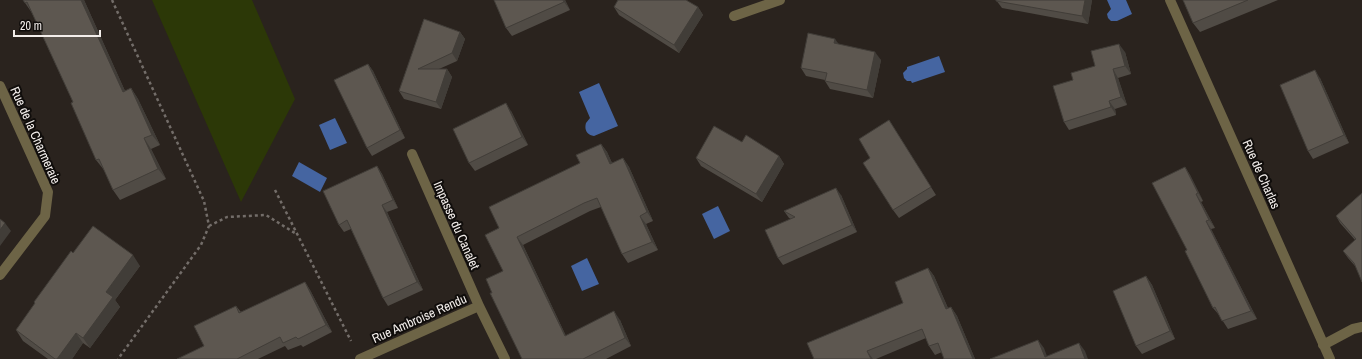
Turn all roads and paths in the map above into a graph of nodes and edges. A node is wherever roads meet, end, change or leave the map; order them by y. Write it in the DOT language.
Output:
graph roads {
  1 [pos="112,0"];
  2 [pos="780,0"];
  3 [pos="1170,0"];
  4 [pos="734,16"];
  5 [pos="0,86"];
  6 [pos="412,154"];
  7 [pos="276,190"];
  8 [pos="209,226"];
  9 [pos="298,235"];
  10 [pos="0,276"];
  11 [pos="479,306"];
  12 [pos="1362,327"];
  13 [pos="1323,345"];
  14 [pos="118,359"];
  15 [pos="360,359"];
  16 [pos="505,359"];
  17 [pos="1330,359"];
  1 -- 8 [label="path"];
  2 -- 4 [label="street"];
  3 -- 13 [label="street, Rue de Charlas"];
  5 -- 10 [label="street, Rue de la Charmeraie"];
  6 -- 11 [label="street, Impasse du Canalet"];
  7 -- 9 [label="path"];
  8 -- 9 [label="path"];
  8 -- 14 [label="path"];
  9 -- 15 [label="path"];
  11 -- 15 [label="street, Rue Ambroise Rendu"];
  11 -- 16 [label="street, Rue Ambroise Rendu"];
  12 -- 13 [label="street"];
  13 -- 17 [label="street, Rue de Charlas"];
}
